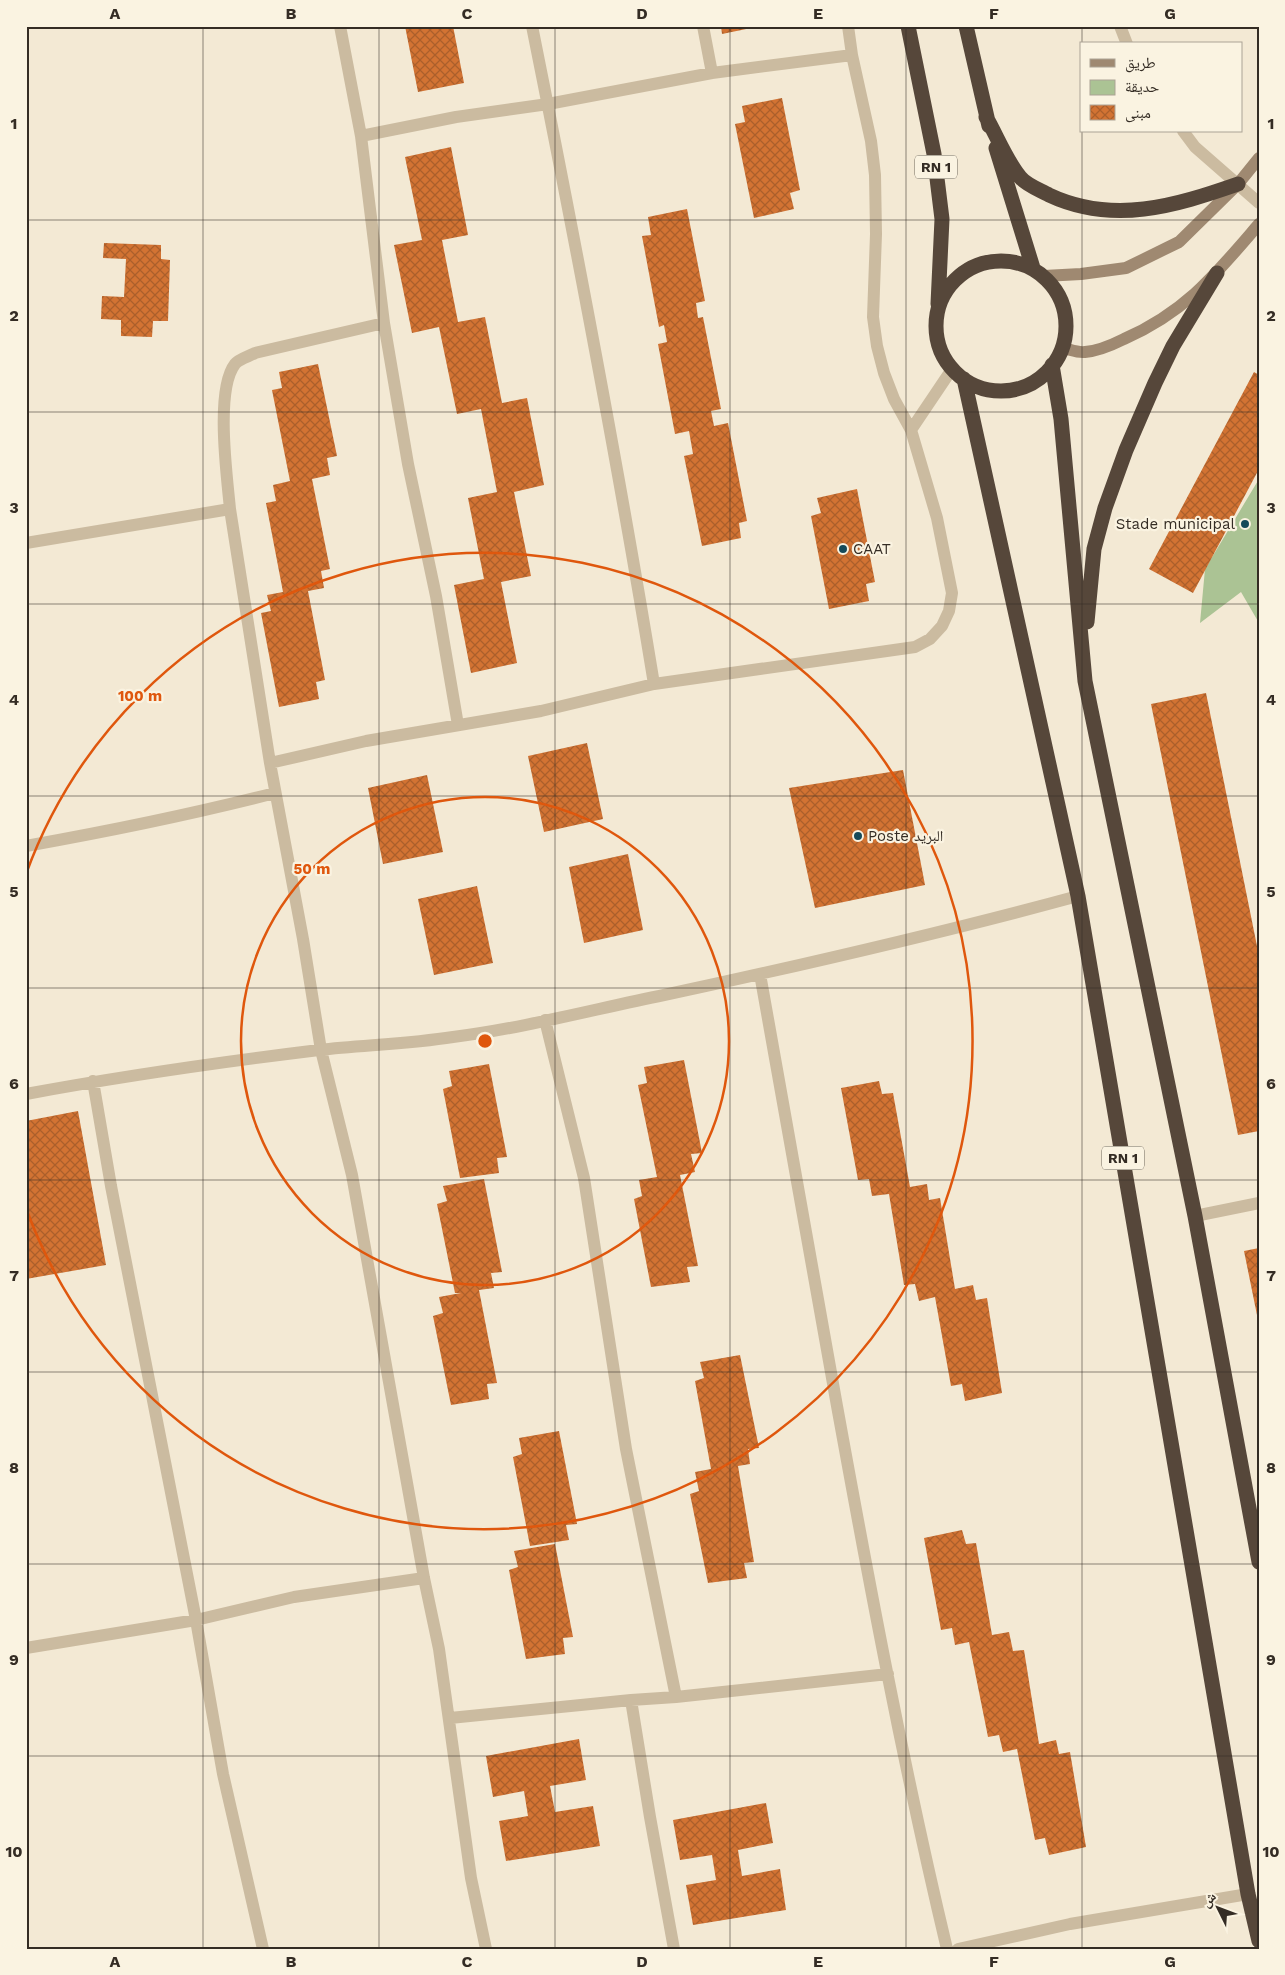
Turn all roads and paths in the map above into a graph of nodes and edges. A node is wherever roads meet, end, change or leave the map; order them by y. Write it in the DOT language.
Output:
graph roads {
  1 [pos="340,26"];
  2 [pos="532,26"];
  3 [pos="703,26"];
  4 [pos="848,26"];
  5 [pos="908,26"];
  6 [pos="966,26"];
  7 [pos="1120,26"];
  8 [pos="1126,42"];
  9 [pos="852,55"];
  10 [pos="712,73"];
  11 [pos="548,104"];
  12 [pos="986,117"];
  13 [pos="1183,132"];
  14 [pos="361,136"];
  15 [pos="1259,158"];
  16 [pos="1238,184"];
  17 [pos="1259,203"];
  18 [pos="1259,224"];
  19 [pos="1038,272"];
  20 [pos="1217,274"];
  21 [pos="938,311"];
  22 [pos="384,323"];
  23 [pos="1062,348"];
  24 [pos="1052,365"];
  25 [pos="958,374"];
  26 [pos="911,430"];
  27 [pos="230,509"];
  28 [pos="26,543"];
  29 [pos="1085,681"];
  30 [pos="654,684"];
  31 [pos="458,726"];
  32 [pos="270,763"];
  33 [pos="275,793"];
  34 [pos="26,846"];
  35 [pos="1078,896"];
  36 [pos="760,974"];
  37 [pos="545,1020"];
  38 [pos="321,1050"];
  39 [pos="93,1081"];
  40 [pos="26,1094"];
  41 [pos="1259,1203"];
  42 [pos="1195,1216"];
  43 [pos="1259,1562"];
  44 [pos="424,1578"];
  45 [pos="196,1620"];
  46 [pos="26,1648"];
  47 [pos="888,1674"];
  48 [pos="676,1697"];
  49 [pos="631,1700"];
  50 [pos="450,1718"];
  51 [pos="1248,1894"];
  52 [pos="1259,1941"];
  53 [pos="263,1949"];
  54 [pos="486,1949"];
  55 [pos="674,1949"];
  56 [pos="947,1949"];
  57 [pos="958,1949"];
  1 -- 14 [label="street"];
  2 -- 11 [label="street"];
  3 -- 10 [label="street"];
  4 -- 9 [label="street"];
  5 -- 21 [label="highway, RN 1"];
  6 -- 12 [label="highway"];
  7 -- 8 [label="street"];
  9 -- 10 [label="street"];
  9 -- 26 [label="street"];
  10 -- 11 [label="street"];
  11 -- 14 [label="street"];
  11 -- 30 [label="street"];
  12 -- 16 [label="highway"];
  12 -- 19 [label="highway"];
  13 -- 16 [label="street"];
  14 -- 22 [label="street"];
  15 -- 16 [label="street"];
  16 -- 17 [label="street"];
  16 -- 19 [label="street"];
  18 -- 20 [label="street"];
  19 -- 21 [label="highway"];
  19 -- 23 [label="highway"];
  20 -- 23 [label="street"];
  20 -- 29 [label="highway"];
  21 -- 25 [label="highway"];
  22 -- 27 [label="street"];
  22 -- 31 [label="street"];
  23 -- 24 [label="highway"];
  24 -- 25 [label="highway"];
  24 -- 29 [label="highway"];
  25 -- 26 [label="street"];
  25 -- 35 [label="highway, RN 1"];
  26 -- 30 [label="street"];
  27 -- 28 [label="street"];
  27 -- 32 [label="street"];
  29 -- 42 [label="highway"];
  30 -- 31 [label="street"];
  31 -- 32 [label="street"];
  32 -- 33 [label="street"];
  33 -- 34 [label="street"];
  33 -- 38 [label="street"];
  35 -- 36 [label="street"];
  35 -- 51 [label="highway, RN 1"];
  36 -- 37 [label="street"];
  36 -- 47 [label="street"];
  37 -- 38 [label="street"];
  37 -- 48 [label="street"];
  38 -- 39 [label="street"];
  38 -- 44 [label="street"];
  39 -- 40 [label="street"];
  39 -- 45 [label="street"];
  41 -- 42 [label="street"];
  42 -- 43 [label="highway"];
  44 -- 45 [label="street"];
  44 -- 50 [label="street"];
  45 -- 46 [label="street"];
  45 -- 53 [label="street"];
  47 -- 48 [label="street"];
  47 -- 56 [label="street"];
  48 -- 49 [label="street"];
  49 -- 50 [label="street"];
  49 -- 55 [label="street"];
  50 -- 54 [label="street"];
  51 -- 52 [label="highway, RN 1"];
  51 -- 57 [label="street"];
}
